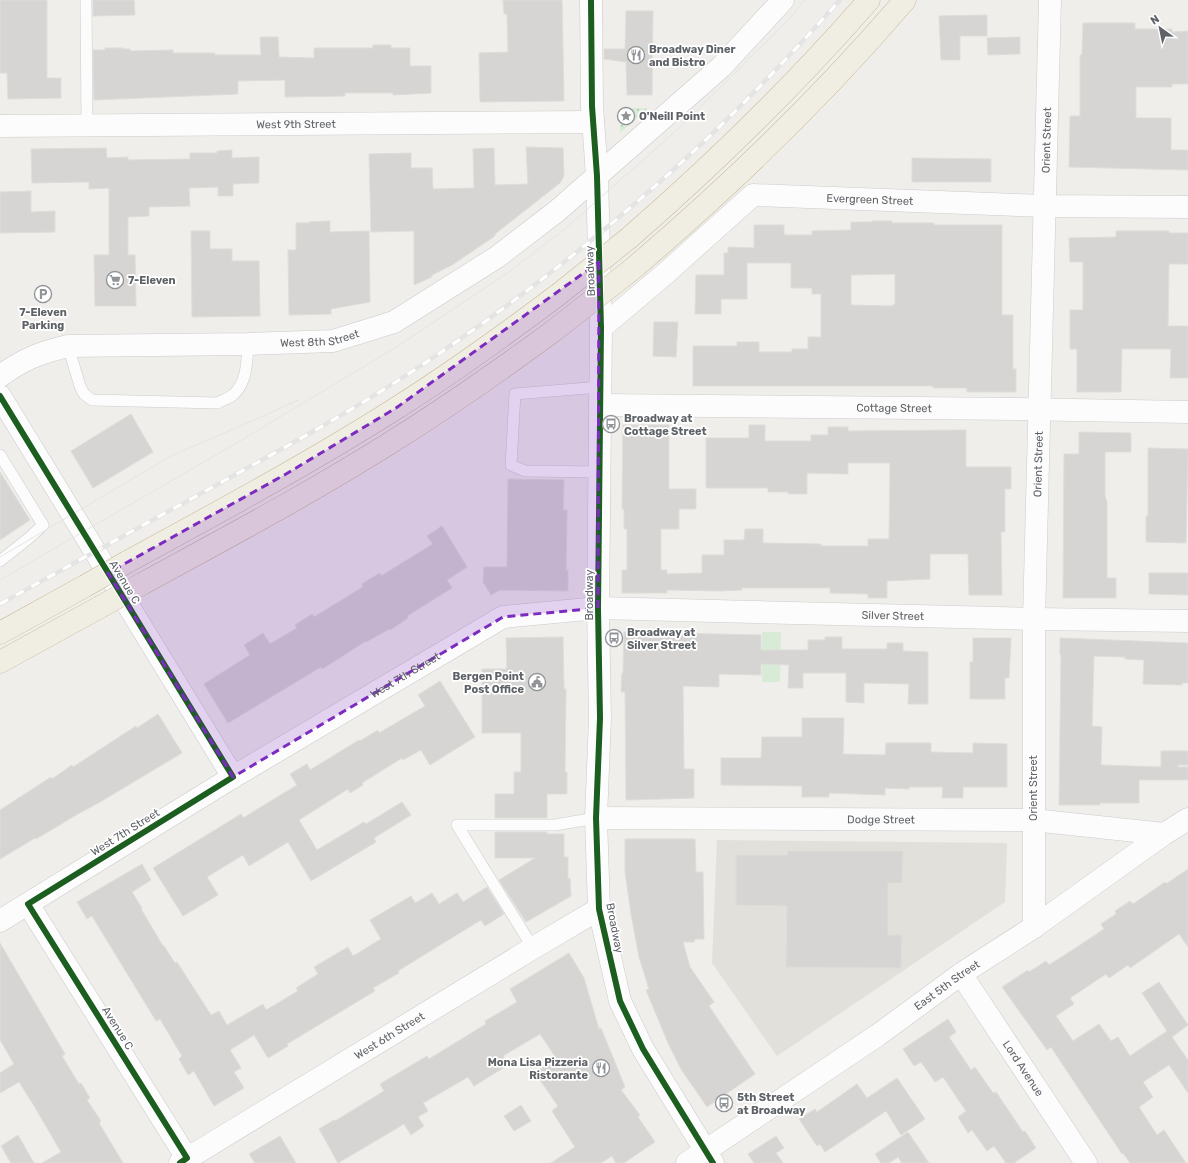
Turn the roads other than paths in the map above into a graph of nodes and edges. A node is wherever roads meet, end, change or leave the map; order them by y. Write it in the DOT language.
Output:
graph roads {
  1 [pos="86,0"];
  2 [pos="591,0"];
  3 [pos="783,0"];
  4 [pos="869,0"];
  5 [pos="1050,0"];
  6 [pos="899,7"];
  7 [pos="593,122"];
  8 [pos="87,125"];
  9 [pos="0,126"];
  10 [pos="597,176"];
  11 [pos="1045,206"];
  12 [pos="1188,207"];
  13 [pos="601,328"];
  14 [pos="248,344"];
  15 [pos="68,346"];
  16 [pos="0,376"];
  17 [pos="0,396"];
  18 [pos="600,396"];
  19 [pos="1039,409"];
  20 [pos="1188,412"];
  21 [pos="0,455"];
  22 [pos="600,472"];
  23 [pos="0,561"];
  24 [pos="598,608"];
  25 [pos="1034,619"];
  26 [pos="1188,621"];
  27 [pos="0,633"];
  28 [pos="0,662"];
  29 [pos="233,777"];
  30 [pos="596,818"];
  31 [pos="1188,819"];
  32 [pos="1033,820"];
  33 [pos="1164,834"];
  34 [pos="28,904"];
  35 [pos="599,909"];
  36 [pos="0,921"];
  37 [pos="1034,927"];
  38 [pos="533,948"];
  39 [pos="961,974"];
  40 [pos="709,1157"];
  41 [pos="186,1162"];
  42 [pos="687,1163"];
  43 [pos="1086,1163"];
  1 -- 8 [label="lane"];
  2 -- 7 [label="street, Broadway"];
  3 -- 10 [label="street, West 8th Street"];
  4 -- 27 [label="highway, bridge"];
  5 -- 11 [label="street, Orient Street"];
  6 -- 28 [label="highway, bridge"];
  7 -- 8 [label="street, West 9th Street"];
  7 -- 10 [label="street, Broadway"];
  8 -- 9 [label="street, West 9th Street"];
  10 -- 13 [label="street, Broadway"];
  10 -- 14 [label="street, West 8th Street"];
  11 -- 12 [label="street, Evergreen Street"];
  11 -- 13 [label="street, Evergreen Street"];
  11 -- 19 [label="street, Orient Street"];
  13 -- 18 [label="street, Broadway"];
  14 -- 15 [label="street, West 8th Street"];
  14 -- 15 [label="lane"];
  15 -- 16 [label="street, West 8th Street"];
  17 -- 29 [label="street, Avenue C"];
  18 -- 19 [label="street, Cottage Street"];
  18 -- 22 [label="street, Broadway"];
  18 -- 22 [label="lane"];
  19 -- 20 [label="street, Cottage Street"];
  19 -- 25 [label="street, Orient Street"];
  21 -- 23 [label="lane"];
  22 -- 24 [label="street, Broadway"];
  24 -- 25 [label="street, Silver Street"];
  24 -- 29 [label="street, West 7th Street"];
  24 -- 30 [label="street, Broadway"];
  25 -- 26 [label="street, Silver Street"];
  25 -- 32 [label="street, Orient Street"];
  29 -- 34 [label="street, West 7th Street"];
  30 -- 32 [label="street, Dodge Street"];
  30 -- 35 [label="street, Broadway"];
  30 -- 38 [label="lane"];
  31 -- 33 [label="street, East 5th Street"];
  32 -- 33 [label="street, Dodge Street"];
  32 -- 37 [label="street, Orient Street"];
  33 -- 37 [label="street, East 5th Street"];
  34 -- 36 [label="street, West 7th Street"];
  34 -- 41 [label="street, Avenue C"];
  35 -- 38 [label="street, West 6th Street"];
  35 -- 40 [label="street, Broadway"];
  37 -- 39 [label="street, East 5th Street"];
  38 -- 41 [label="street, West 6th Street"];
  39 -- 40 [label="street, East 5th Street"];
  39 -- 43 [label="street, Lord Avenue"];
  40 -- 42 [label="street, East 5th Street"];
}
